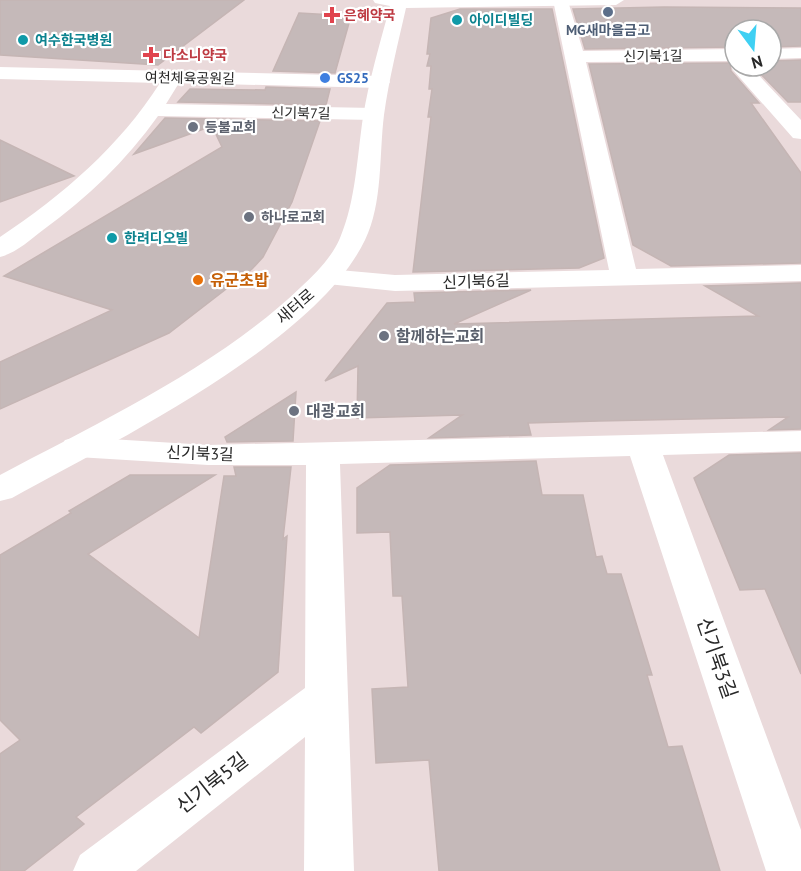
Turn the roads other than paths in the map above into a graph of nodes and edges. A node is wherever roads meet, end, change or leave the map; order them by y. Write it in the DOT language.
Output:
graph roads {
  1 [pos="616,0"];
  2 [pos="560,1"];
  3 [pos="390,2"];
  4 [pos="801,53"];
  5 [pos="783,54"];
  6 [pos="575,57"];
  7 [pos="723,59"];
  8 [pos="0,73"];
  9 [pos="173,77"];
  10 [pos="752,78"];
  11 [pos="380,82"];
  12 [pos="155,110"];
  13 [pos="374,114"];
  14 [pos="801,133"];
  15 [pos="0,249"];
  16 [pos="801,273"];
  17 [pos="328,277"];
  18 [pos="624,277"];
  19 [pos="801,441"];
  20 [pos="643,445"];
  21 [pos="77,447"];
  22 [pos="324,454"];
  23 [pos="0,490"];
  24 [pos="327,695"];
  25 [pos="98,871"];
  26 [pos="329,871"];
  27 [pos="791,871"];
  1 -- 2 [label="street"];
  2 -- 3 [label="street"];
  2 -- 6 [label="street"];
  3 -- 11 [label="street, 새터로"];
  4 -- 5 [label="street"];
  6 -- 7 [label="street, 신기북1길"];
  6 -- 18 [label="street"];
  8 -- 9 [label="street, 여천체육공원길"];
  9 -- 11 [label="street, 여천체육공원길"];
  9 -- 12 [label="street"];
  10 -- 14 [label="street, 신기북1길"];
  11 -- 13 [label="street, 새터로"];
  12 -- 13 [label="street, 신기북7길"];
  12 -- 15 [label="street"];
  13 -- 17 [label="street, 새터로"];
  16 -- 18 [label="street, 신기북6길"];
  17 -- 18 [label="street, 신기북6길"];
  17 -- 21 [label="street, 새터로"];
  19 -- 20 [label="street, 신기북3길"];
  20 -- 22 [label="street, 신기북3길"];
  20 -- 27 [label="street, 신기북3길"];
  21 -- 22 [label="street, 신기북3길"];
  21 -- 23 [label="street, 새터로"];
  22 -- 24 [label="street"];
  24 -- 25 [label="street, 신기북5길"];
  24 -- 26 [label="street"];
}
